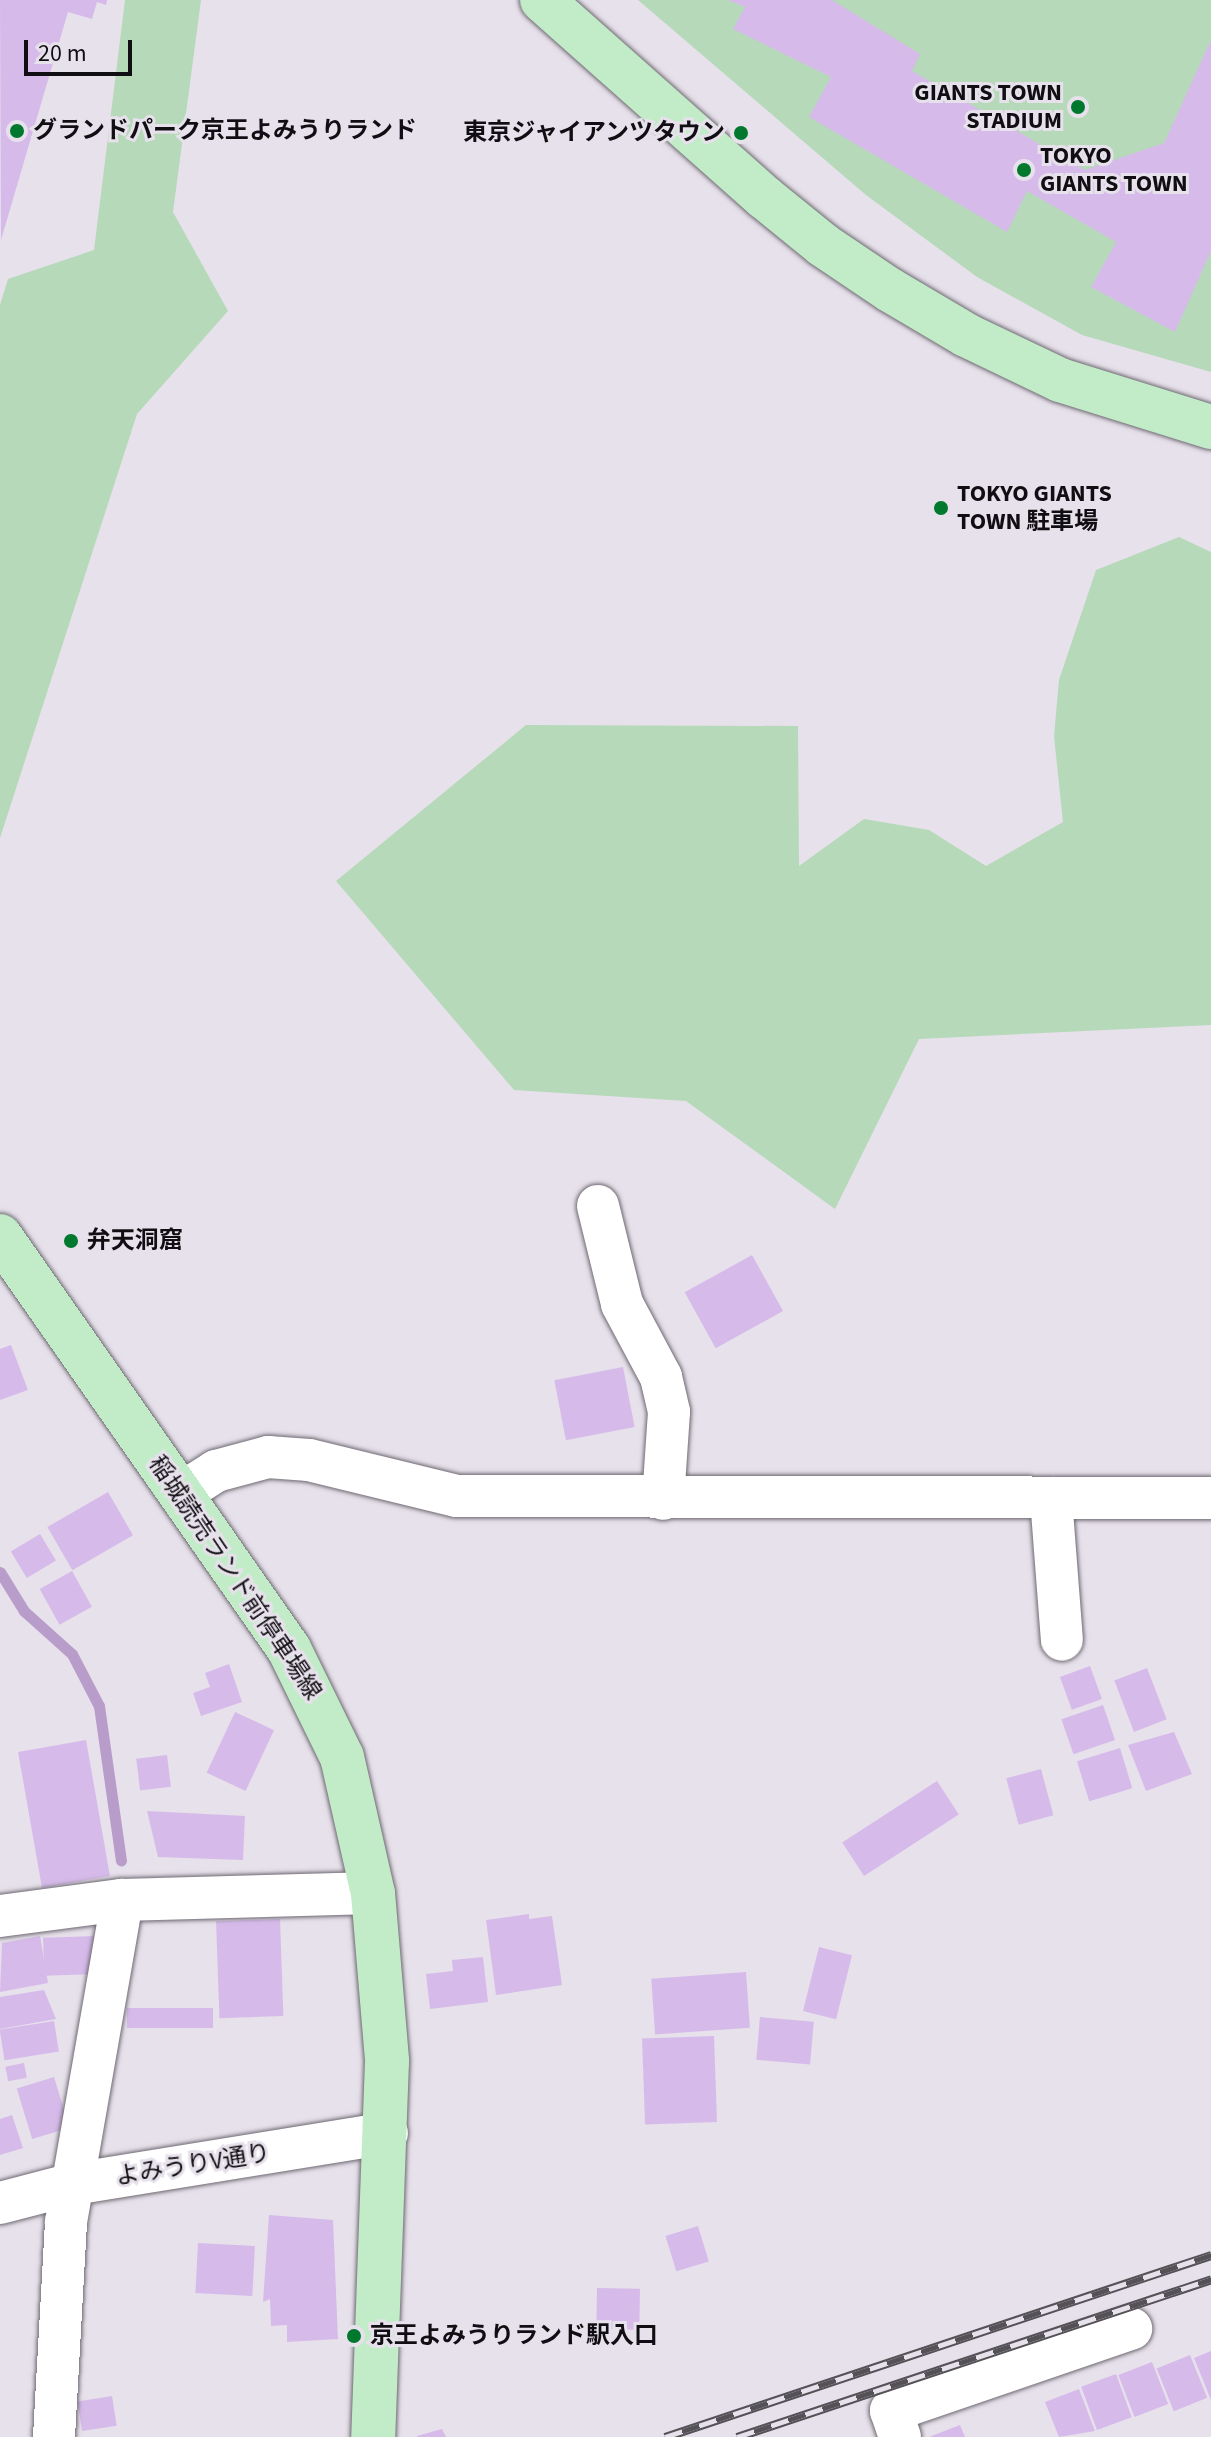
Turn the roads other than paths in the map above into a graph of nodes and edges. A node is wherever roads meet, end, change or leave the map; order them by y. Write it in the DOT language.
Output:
graph roads {
  1 [pos="542,0"];
  2 [pos="1211,427"];
  3 [pos="598,1206"];
  4 [pos="0,1236"];
  5 [pos="180,1494"];
  6 [pos="1051,1498"];
  7 [pos="1211,1498"];
  8 [pos="663,1499"];
  9 [pos="1062,1640"];
  10 [pos="373,1893"];
  11 [pos="122,1900"];
  12 [pos="0,1916"];
  13 [pos="387,2133"];
  14 [pos="73,2184"];
  15 [pos="0,2203"];
  16 [pos="1131,2329"];
  17 [pos="54,2437"];
  18 [pos="373,2437"];
  19 [pos="900,2437"];
  1 -- 2 [label="main road"];
  3 -- 8 [label="street"];
  4 -- 5 [label="main road, 稲城読売ランド前停車場線"];
  5 -- 8 [label="street"];
  5 -- 10 [label="main road, 稲城読売ランド前停車場線"];
  6 -- 7 [label="street"];
  6 -- 8 [label="street"];
  6 -- 9 [label="street"];
  10 -- 11 [label="street"];
  10 -- 13 [label="main road, 稲城読売ランド前停車場線"];
  11 -- 12 [label="street"];
  11 -- 14 [label="street"];
  13 -- 14 [label="street, よみうりV通り"];
  13 -- 18 [label="main road, 稲城読売ランド前停車場線"];
  14 -- 15 [label="street, よみうりV通り"];
  14 -- 17 [label="street"];
  16 -- 19 [label="street"];
}
